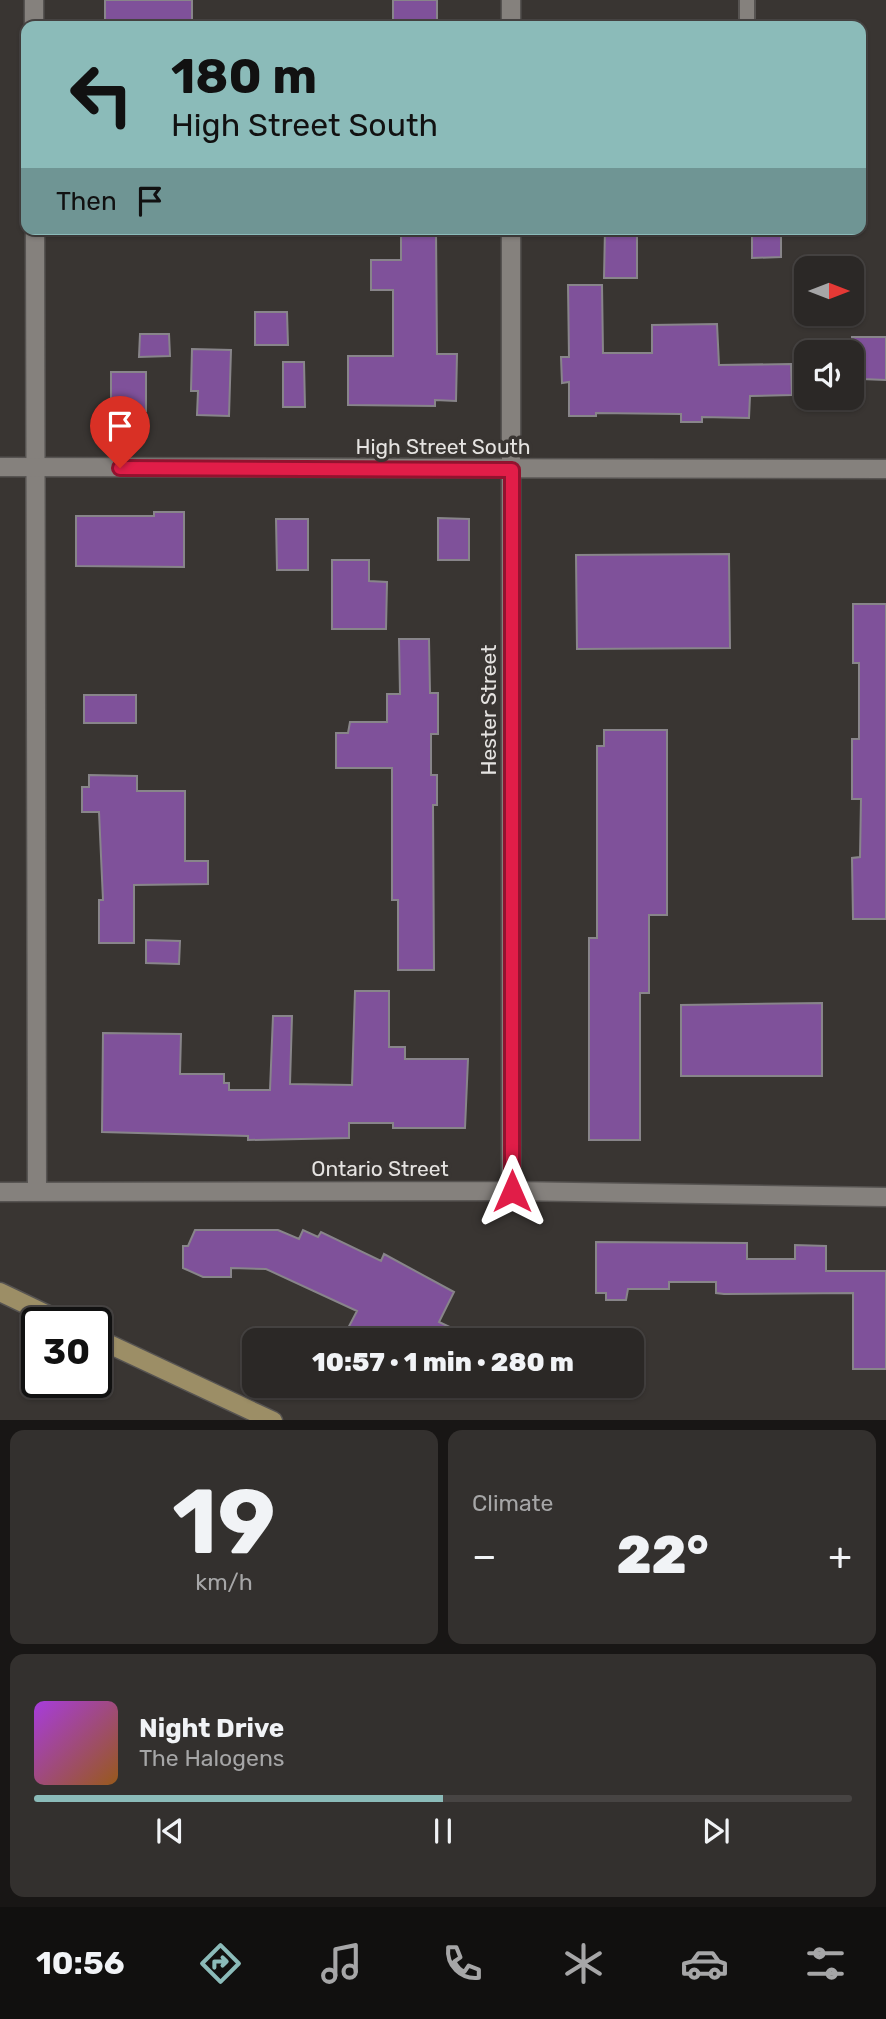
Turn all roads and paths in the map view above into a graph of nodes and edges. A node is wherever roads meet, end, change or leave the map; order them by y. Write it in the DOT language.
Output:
graph roads {
  1 [pos="34,0"];
  2 [pos="511,0"];
  3 [pos="747,0"];
  4 [pos="34,21"];
  5 [pos="511,21"];
  6 [pos="747,21"];
  7 [pos="35,235"];
  8 [pos="512,235"];
  9 [pos="0,467"];
  10 [pos="36,467"];
  11 [pos="886,469"];
  12 [pos="512,470"];
  13 [pos="512,1191"];
  14 [pos="0,1192"];
  15 [pos="37,1192"];
  16 [pos="886,1197"];
  17 [pos="0,1292"];
  18 [pos="31,1307"];
  19 [pos="112,1345"];
  20 [pos="273,1420"];
  1 -- 4 [label="street"];
  2 -- 5 [label="street"];
  3 -- 6 [label="lane"];
  7 -- 10 [label="street"];
  8 -- 12 [label="street, Hester Street"];
  9 -- 10 [label="street, High Street South"];
  10 -- 12 [label="street, High Street South"];
  10 -- 15 [label="street"];
  11 -- 12 [label="street, High Street South"];
  12 -- 13 [label="street, Hester Street"];
  13 -- 15 [label="street, Ontario Street"];
  13 -- 16 [label="street, Ontario Street"];
  14 -- 15 [label="street, Ontario Street"];
  17 -- 18 [label="main road"];
  19 -- 20 [label="main road"];
}
